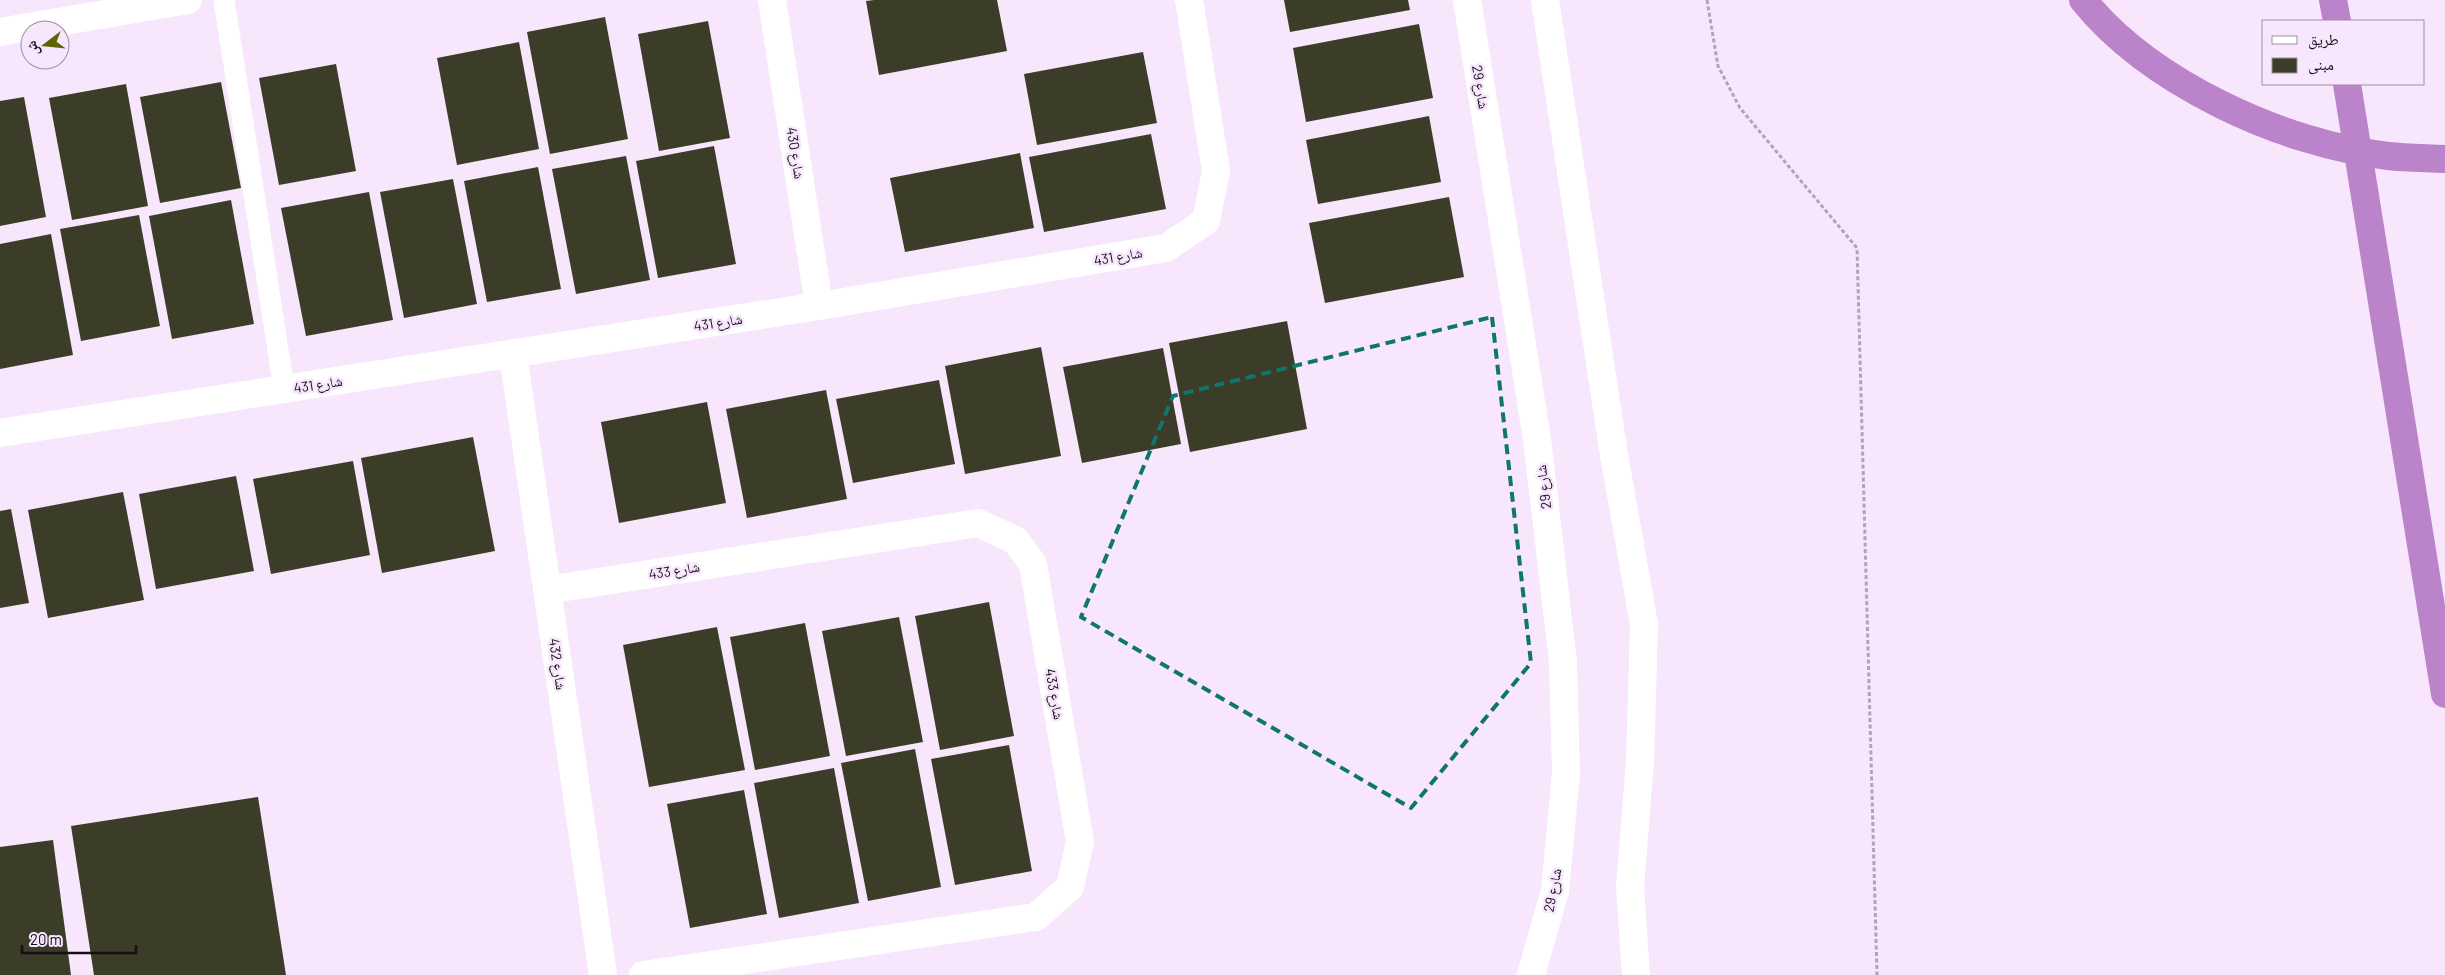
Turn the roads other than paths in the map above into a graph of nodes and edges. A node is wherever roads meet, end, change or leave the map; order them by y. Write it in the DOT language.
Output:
graph roads {
  1 [pos="188,0"];
  2 [pos="224,0"];
  3 [pos="772,0"];
  4 [pos="1189,0"];
  5 [pos="1467,0"];
  6 [pos="1545,0"];
  7 [pos="2083,0"];
  8 [pos="2333,0"];
  9 [pos="2337,20"];
  10 [pos="0,32"];
  11 [pos="2346,85"];
  12 [pos="2445,158"];
  13 [pos="819,306"];
  14 [pos="513,354"];
  15 [pos="284,389"];
  16 [pos="0,433"];
  17 [pos="547,590"];
  18 [pos="2445,694"];
  19 [pos="603,975"];
  20 [pos="644,975"];
  21 [pos="1531,975"];
  22 [pos="1636,975"];
  1 -- 10 [label="street"];
  2 -- 15 [label="lane"];
  3 -- 13 [label="street, شارع 430"];
  4 -- 13 [label="street, شارع 431"];
  5 -- 21 [label="street, شارع 29"];
  6 -- 22 [label="street"];
  7 -- 12 [label="highway"];
  8 -- 9 [label="highway"];
  11 -- 18 [label="highway"];
  13 -- 14 [label="street, شارع 431"];
  14 -- 15 [label="street, شارع 431"];
  14 -- 17 [label="street, شارع 432"];
  15 -- 16 [label="street, شارع 431"];
  17 -- 19 [label="street, شارع 432"];
  17 -- 20 [label="street, شارع 433"];
}
